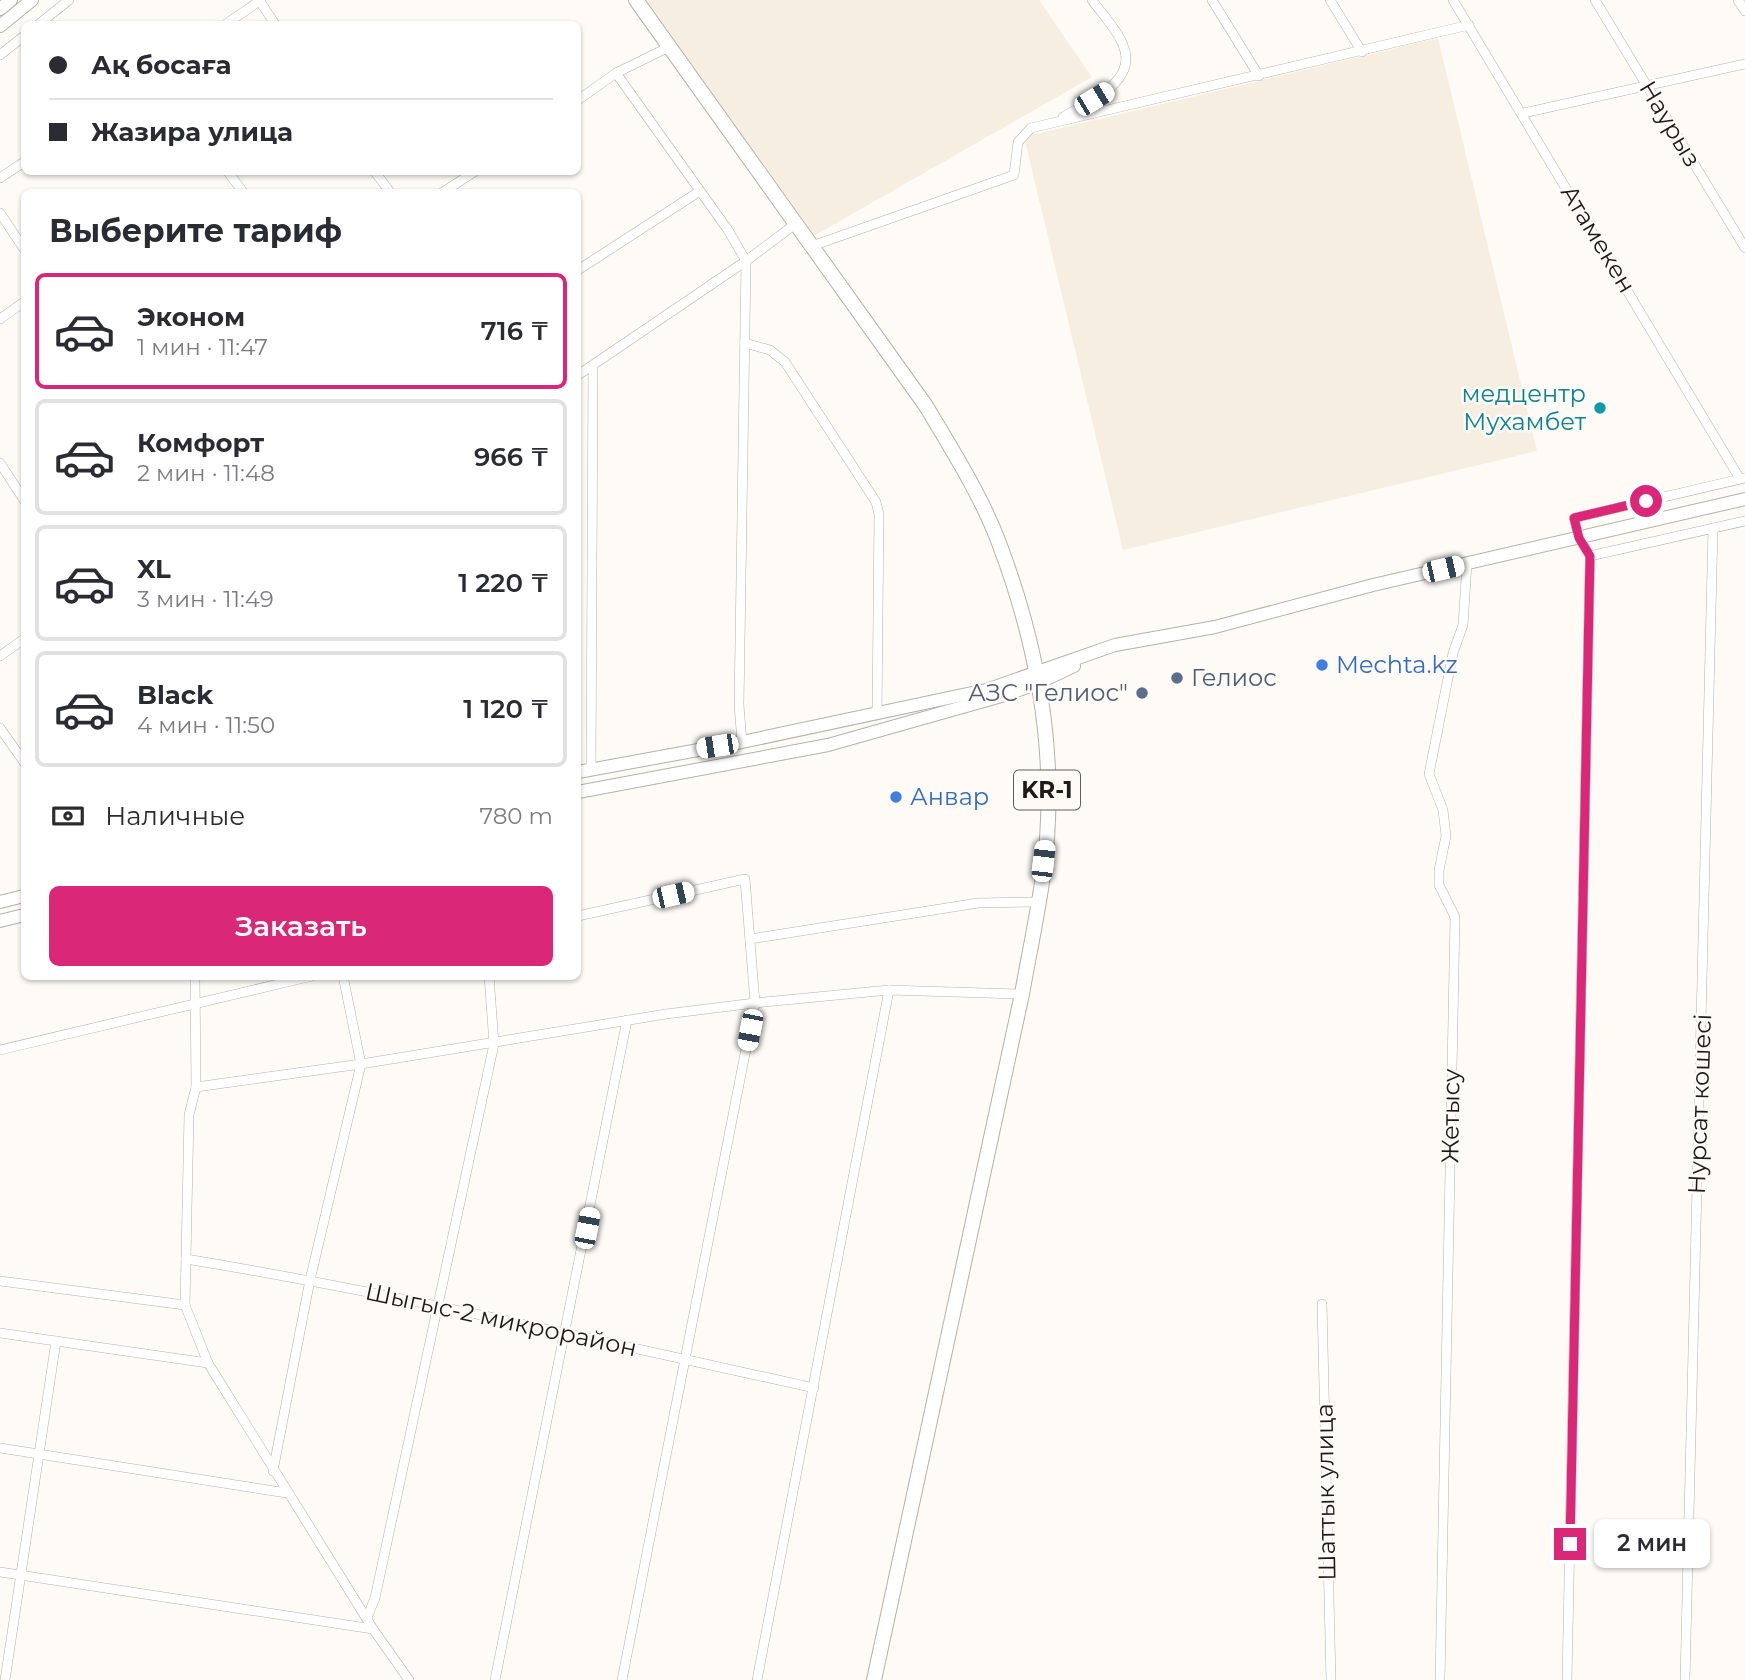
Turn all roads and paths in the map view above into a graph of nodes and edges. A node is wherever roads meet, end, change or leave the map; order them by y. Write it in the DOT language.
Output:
graph roads {
  1 [pos="11,0"];
  2 [pos="32,0"];
  3 [pos="69,0"];
  4 [pos="260,0"];
  5 [pos="1092,0"];
  6 [pos="1212,0"];
  7 [pos="1330,0"];
  8 [pos="1453,0"];
  9 [pos="1595,0"];
  10 [pos="1738,0"];
  11 [pos="639,1"];
  12 [pos="0,9"];
  13 [pos="1745,11"];
  14 [pos="43,21"];
  15 [pos="230,21"];
  16 [pos="273,21"];
  17 [pos="0,26"];
  18 [pos="1469,26"];
  19 [pos="21,38"];
  20 [pos="669,47"];
  21 [pos="1362,52"];
  22 [pos="0,55"];
  23 [pos="1745,64"];
  24 [pos="616,73"];
  25 [pos="1259,76"];
  26 [pos="1647,86"];
  27 [pos="581,98"];
  28 [pos="1523,113"];
  29 [pos="1055,123"];
  30 [pos="21,164"];
  31 [pos="469,175"];
  32 [pos="0,178"];
  33 [pos="448,189"];
  34 [pos="699,191"];
  35 [pos="0,213"];
  36 [pos="794,225"];
  37 [pos="21,244"];
  38 [pos="809,247"];
  39 [pos="1745,248"];
  40 [pos="746,261"];
  41 [pos="581,268"];
  42 [pos="21,304"];
  43 [pos="0,319"];
  44 [pos="745,343"];
  45 [pos="593,365"];
  46 [pos="581,373"];
  47 [pos="0,463"];
  48 [pos="1743,478"];
  49 [pos="21,495"];
  50 [pos="1745,499"];
  51 [pos="1745,521"];
  52 [pos="1713,528"];
  53 [pos="1579,538"];
  54 [pos="1590,556"];
  55 [pos="1466,564"];
  56 [pos="21,641"];
  57 [pos="0,656"];
  58 [pos="1037,678"];
  59 [pos="877,713"];
  60 [pos="0,728"];
  61 [pos="742,742"];
  62 [pos="21,758"];
  63 [pos="616,763"];
  64 [pos="591,769"];
  65 [pos="581,771"];
  66 [pos="618,784"];
  67 [pos="581,791"];
  68 [pos="21,897"];
  69 [pos="0,902"];
  70 [pos="1038,902"];
  71 [pos="581,915"];
  72 [pos="21,916"];
  73 [pos="0,921"];
  74 [pos="750,939"];
  75 [pos="195,980"];
  76 [pos="295,980"];
  77 [pos="345,980"];
  78 [pos="489,980"];
  79 [pos="888,990"];
  80 [pos="1022,994"];
  81 [pos="194,1003"];
  82 [pos="755,1003"];
  83 [pos="627,1020"];
  84 [pos="494,1044"];
  85 [pos="0,1051"];
  86 [pos="362,1064"];
  87 [pos="195,1087"];
  88 [pos="186,1259"];
  89 [pos="310,1280"];
  90 [pos="0,1281"];
  91 [pos="1322,1304"];
  92 [pos="185,1306"];
  93 [pos="438,1308"];
  94 [pos="567,1332"];
  95 [pos="0,1333"];
  96 [pos="56,1341"];
  97 [pos="686,1360"];
  98 [pos="208,1363"];
  99 [pos="814,1388"];
  100 [pos="0,1448"];
  101 [pos="39,1454"];
  102 [pos="273,1471"];
  103 [pos="287,1493"];
  104 [pos="0,1572"];
  105 [pos="23,1576"];
  106 [pos="367,1618"];
  107 [pos="373,1629"];
  108 [pos="5,1680"];
  109 [pos="409,1680"];
  110 [pos="495,1680"];
  111 [pos="622,1680"];
  112 [pos="757,1680"];
  113 [pos="874,1680"];
  114 [pos="1331,1680"];
  115 [pos="1440,1680"];
  116 [pos="1567,1680"];
  117 [pos="1685,1680"];
  1 -- 12 [label="main road"];
  2 -- 17 [label="main road"];
  3 -- 14 [label="street"];
  4 -- 15 [label="street"];
  4 -- 16 [label="street"];
  5 -- 29 [label="street"];
  6 -- 25 [label="street"];
  7 -- 21 [label="street"];
  8 -- 18 [label="street, Атамекен"];
  9 -- 26 [label="street, Наурыз"];
  10 -- 13 [label="street"];
  11 -- 20 [label="main road, KR-1"];
  18 -- 21 [label="street"];
  18 -- 28 [label="street, Атамекен"];
  19 -- 22 [label="street"];
  20 -- 24 [label="street"];
  20 -- 36 [label="main road, KR-1"];
  21 -- 25 [label="street"];
  23 -- 26 [label="street"];
  24 -- 27 [label="street"];
  24 -- 34 [label="street"];
  25 -- 29 [label="street"];
  26 -- 28 [label="street"];
  26 -- 39 [label="street, Наурыз"];
  28 -- 48 [label="street, Атамекен"];
  29 -- 38 [label="street"];
  30 -- 32 [label="street"];
  31 -- 33 [label="street"];
  34 -- 40 [label="street"];
  34 -- 41 [label="street"];
  35 -- 37 [label="street"];
  36 -- 38 [label="main road, KR-1"];
  36 -- 40 [label="street"];
  38 -- 58 [label="main road, KR-1"];
  40 -- 44 [label="street"];
  40 -- 45 [label="street"];
  42 -- 43 [label="street"];
  44 -- 59 [label="street"];
  44 -- 61 [label="street"];
  45 -- 46 [label="street"];
  45 -- 64 [label="street"];
  47 -- 49 [label="street"];
  48 -- 53 [label="street"];
  50 -- 53 [label="main road"];
  51 -- 52 [label="street"];
  52 -- 54 [label="street"];
  52 -- 117 [label="street, Нурсат кошесi"];
  53 -- 54 [label="street"];
  53 -- 55 [label="main road"];
  54 -- 116 [label="street"];
  55 -- 58 [label="main road"];
  55 -- 115 [label="street, Жетысу"];
  56 -- 57 [label="street"];
  58 -- 59 [label="main road"];
  58 -- 66 [label="main road"];
  58 -- 70 [label="main road, KR-1"];
  59 -- 61 [label="main road"];
  60 -- 62 [label="street"];
  61 -- 63 [label="main road"];
  63 -- 64 [label="main road"];
  63 -- 66 [label="main road"];
  64 -- 65 [label="main road"];
  66 -- 67 [label="main road"];
  68 -- 69 [label="main road"];
  70 -- 74 [label="street"];
  70 -- 80 [label="main road, KR-1"];
  71 -- 74 [label="street"];
  72 -- 73 [label="main road"];
  74 -- 82 [label="street"];
  75 -- 81 [label="street"];
  76 -- 81 [label="street"];
  77 -- 86 [label="street"];
  78 -- 84 [label="street"];
  79 -- 80 [label="street"];
  79 -- 82 [label="street"];
  79 -- 99 [label="street"];
  80 -- 113 [label="main road, KR-1"];
  81 -- 85 [label="street"];
  81 -- 87 [label="street"];
  82 -- 83 [label="street"];
  82 -- 97 [label="street"];
  83 -- 84 [label="street"];
  83 -- 94 [label="street"];
  84 -- 86 [label="street"];
  84 -- 93 [label="street"];
  86 -- 87 [label="street"];
  86 -- 89 [label="street"];
  87 -- 88 [label="street"];
  88 -- 89 [label="street, Шыгыс-2 микрорайон"];
  88 -- 92 [label="street"];
  89 -- 93 [label="street, Шыгыс-2 микрорайон"];
  89 -- 102 [label="street"];
  90 -- 92 [label="street"];
  91 -- 114 [label="street, Шаттык улица"];
  92 -- 98 [label="street"];
  93 -- 94 [label="street, Шыгыс-2 микрорайон"];
  93 -- 106 [label="street"];
  94 -- 97 [label="street, Шыгыс-2 микрорайон"];
  94 -- 110 [label="street"];
  95 -- 96 [label="street"];
  96 -- 98 [label="street"];
  96 -- 101 [label="street"];
  97 -- 99 [label="street, Шыгыс-2 микрорайон"];
  97 -- 111 [label="street"];
  98 -- 102 [label="street"];
  99 -- 112 [label="street"];
  100 -- 101 [label="street"];
  101 -- 103 [label="street"];
  101 -- 105 [label="street"];
  102 -- 103 [label="street"];
  103 -- 106 [label="street"];
  104 -- 105 [label="street"];
  105 -- 107 [label="street"];
  105 -- 108 [label="street"];
  106 -- 107 [label="street"];
  107 -- 109 [label="street"];
}
